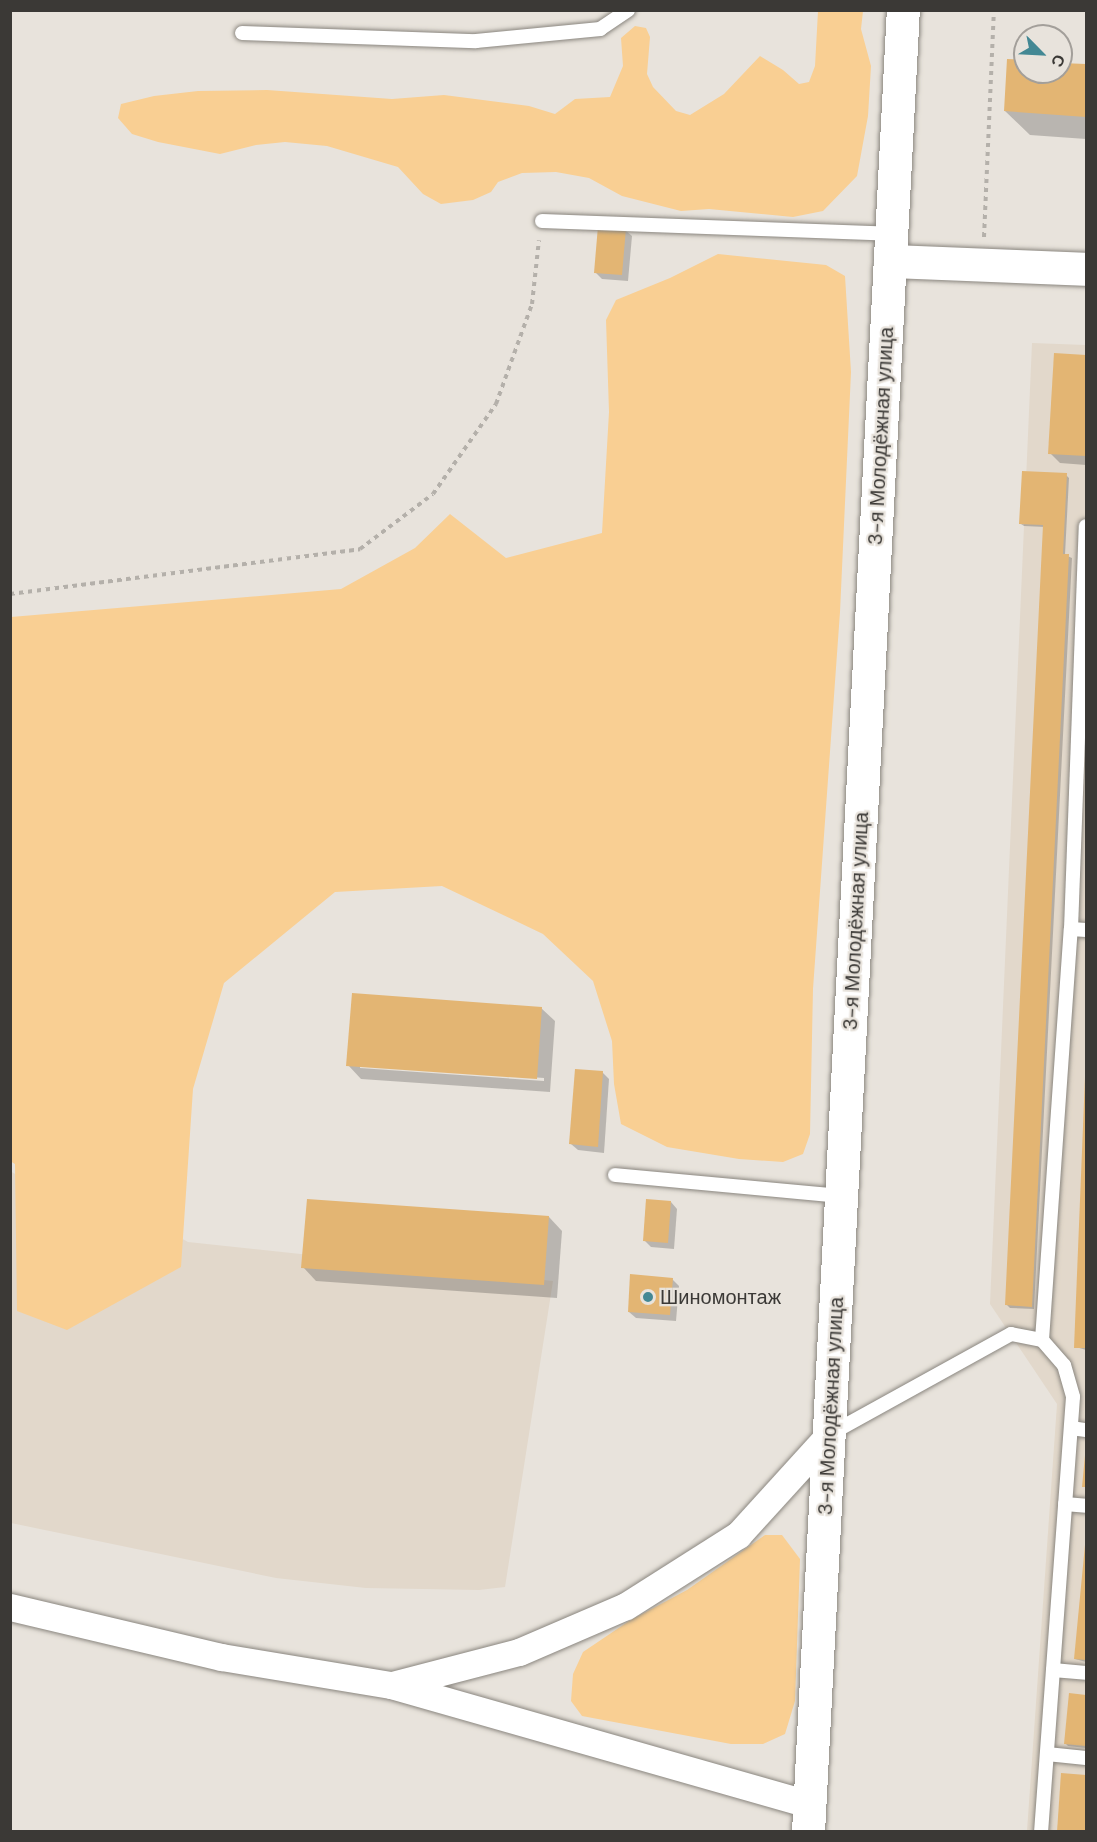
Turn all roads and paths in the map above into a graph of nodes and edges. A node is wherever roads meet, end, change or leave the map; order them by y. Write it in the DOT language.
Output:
graph roads {
  1 [pos="628,10"];
  2 [pos="903,10"];
  3 [pos="994,10"];
  4 [pos="242,33"];
  5 [pos="542,221"];
  6 [pos="890,247"];
  7 [pos="983,264"];
  8 [pos="1086,269"];
  9 [pos="1086,526"];
  10 [pos="1086,548"];
  11 [pos="10,594"];
  12 [pos="1071,929"];
  13 [pos="1086,930"];
  14 [pos="615,1175"];
  15 [pos="842,1196"];
  16 [pos="1042,1340"];
  17 [pos="1071,1428"];
  18 [pos="1086,1430"];
  19 [pos="830,1434"];
  20 [pos="1065,1504"];
  21 [pos="1086,1506"];
  22 [pos="10,1607"];
  23 [pos="1053,1670"];
  24 [pos="1086,1673"];
  25 [pos="391,1685"];
  26 [pos="1047,1754"];
  27 [pos="1086,1758"];
  28 [pos="809,1818"];
  29 [pos="1041,1832"];
  1 -- 4 [label="lane"];
  2 -- 6 [label="main road, 3-я Молодёжная улица"];
  3 -- 7 [label="path"];
  5 -- 6 [label="lane"];
  5 -- 11 [label="path"];
  6 -- 7 [label="main road"];
  6 -- 15 [label="main road, 3-я Молодёжная улица"];
  7 -- 8 [label="main road"];
  9 -- 10 [label="lane"];
  10 -- 12 [label="lane"];
  12 -- 13 [label="lane"];
  12 -- 16 [label="lane"];
  14 -- 15 [label="lane"];
  15 -- 19 [label="main road, 3-я Молодёжная улица"];
  16 -- 17 [label="lane"];
  16 -- 19 [label="lane"];
  17 -- 18 [label="lane"];
  17 -- 20 [label="lane"];
  19 -- 25 [label="street"];
  19 -- 28 [label="main road, 3-я Молодёжная улица"];
  20 -- 21 [label="lane"];
  20 -- 23 [label="lane"];
  22 -- 25 [label="street"];
  23 -- 24 [label="lane"];
  23 -- 26 [label="lane"];
  25 -- 28 [label="street"];
  26 -- 27 [label="lane"];
  26 -- 29 [label="lane"];
}
